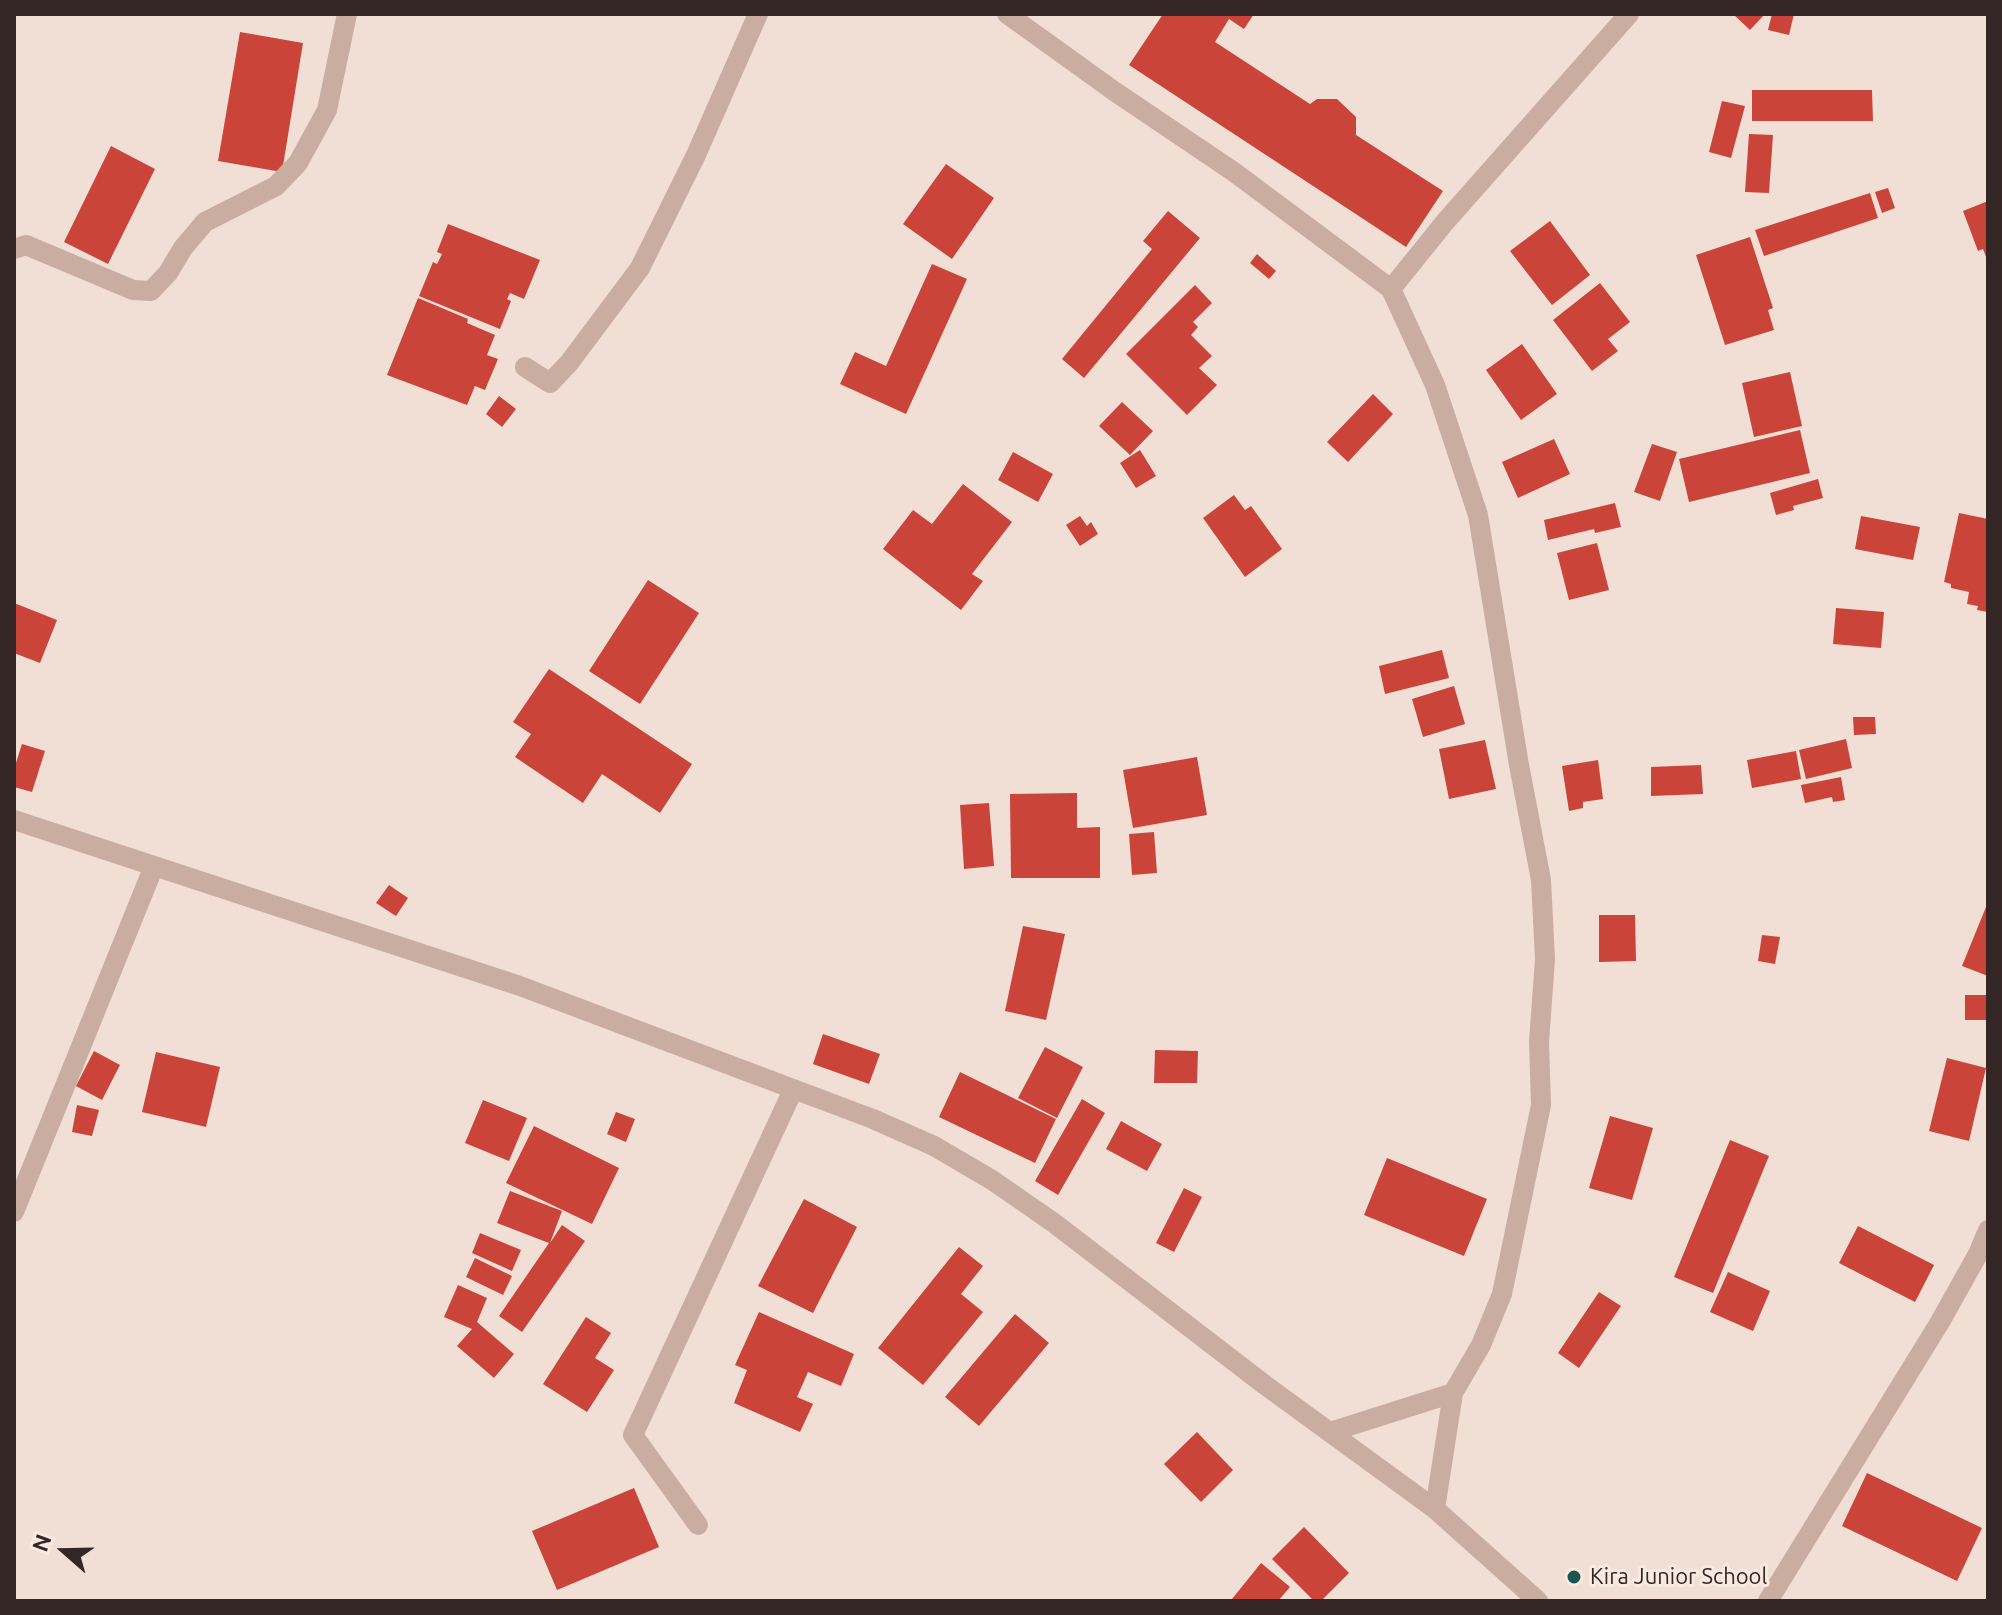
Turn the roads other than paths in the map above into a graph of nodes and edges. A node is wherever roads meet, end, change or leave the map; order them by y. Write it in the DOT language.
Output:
graph roads {
  1 [pos="347,14"];
  2 [pos="758,14"];
  3 [pos="1007,14"];
  4 [pos="1629,14"];
  5 [pos="14,249"];
  6 [pos="1391,289"];
  7 [pos="525,367"];
  8 [pos="14,820"];
  9 [pos="154,866"];
  10 [pos="793,1090"];
  11 [pos="14,1212"];
  12 [pos="1988,1230"];
  13 [pos="1453,1393"];
  14 [pos="1330,1432"];
  15 [pos="1435,1509"];
  16 [pos="698,1525"];
  17 [pos="1538,1601"];
  18 [pos="1768,1601"];
  1 -- 5 [label="street"];
  2 -- 7 [label="street"];
  3 -- 6 [label="street"];
  4 -- 6 [label="street"];
  6 -- 13 [label="street"];
  8 -- 9 [label="street"];
  9 -- 10 [label="street"];
  9 -- 11 [label="street"];
  10 -- 14 [label="street"];
  10 -- 16 [label="street"];
  12 -- 18 [label="street"];
  13 -- 14 [label="street"];
  13 -- 15 [label="street"];
  14 -- 15 [label="street"];
  15 -- 17 [label="street"];
}
